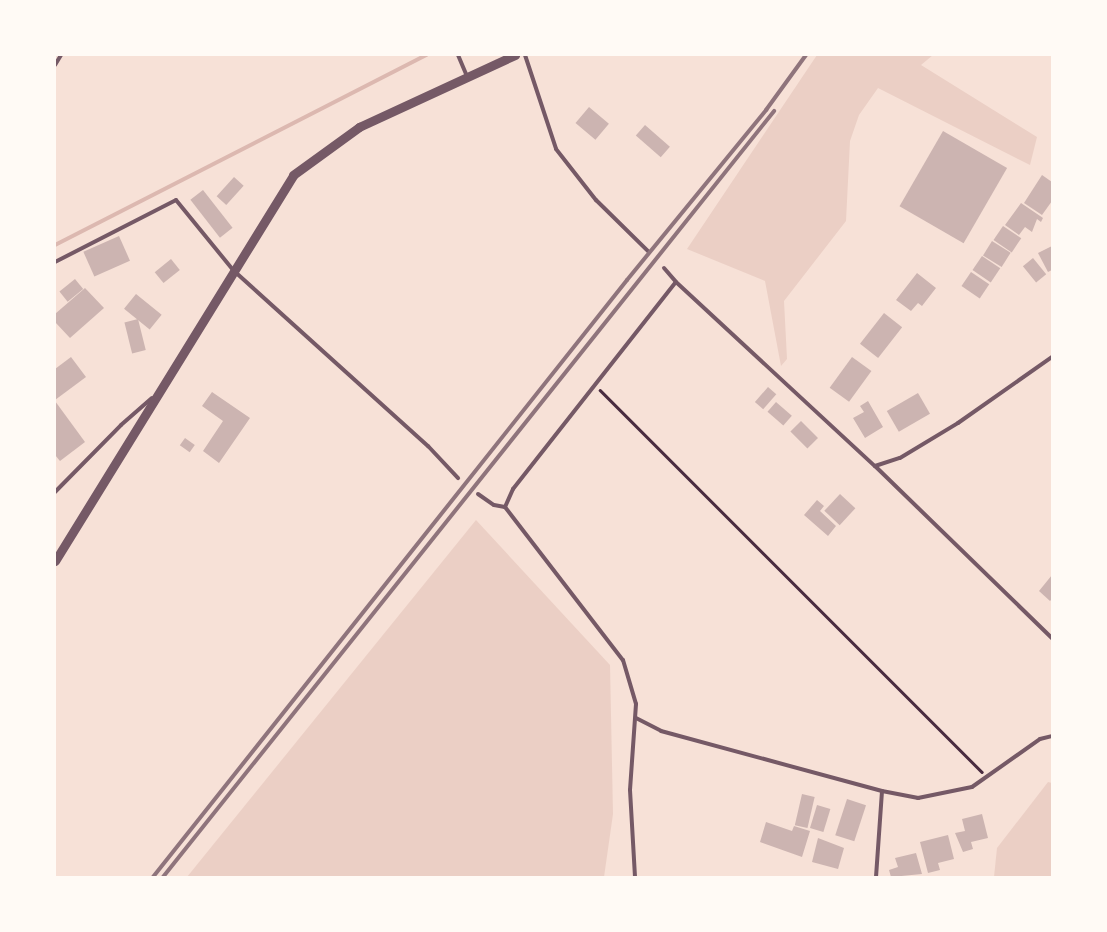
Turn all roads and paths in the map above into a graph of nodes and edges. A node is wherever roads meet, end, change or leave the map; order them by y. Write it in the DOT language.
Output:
graph roads {
  1 [pos="61,55"];
  2 [pos="458,55"];
  3 [pos="515,55"];
  4 [pos="525,55"];
  5 [pos="55,65"];
  6 [pos="468,77"];
  7 [pos="649,252"];
  8 [pos="55,262"];
  9 [pos="664,268"];
  10 [pos="233,270"];
  11 [pos="676,282"];
  12 [pos="1052,357"];
  13 [pos="594,384"];
  14 [pos="157,394"];
  15 [pos="874,466"];
  16 [pos="458,478"];
  17 [pos="55,492"];
  18 [pos="478,494"];
  19 [pos="505,507"];
  20 [pos="55,561"];
  21 [pos="1052,638"];
  22 [pos="636,718"];
  23 [pos="1052,736"];
  24 [pos="986,776"];
  25 [pos="882,791"];
  26 [pos="635,877"];
  27 [pos="876,877"];
  1 -- 5 [label="lane"];
  2 -- 6 [label="lane"];
  3 -- 6 [label="street"];
  4 -- 7 [label="lane"];
  6 -- 10 [label="street"];
  8 -- 10 [label="lane"];
  9 -- 11 [label="lane"];
  10 -- 14 [label="street"];
  10 -- 16 [label="lane"];
  11 -- 13 [label="lane"];
  11 -- 15 [label="lane"];
  12 -- 15 [label="lane"];
  13 -- 19 [label="lane"];
  13 -- 24 [label="path"];
  14 -- 17 [label="lane"];
  14 -- 20 [label="street"];
  15 -- 21 [label="lane"];
  18 -- 19 [label="lane"];
  19 -- 22 [label="lane"];
  22 -- 25 [label="lane"];
  22 -- 26 [label="lane"];
  23 -- 24 [label="lane"];
  24 -- 25 [label="lane"];
  25 -- 27 [label="lane"];
}
